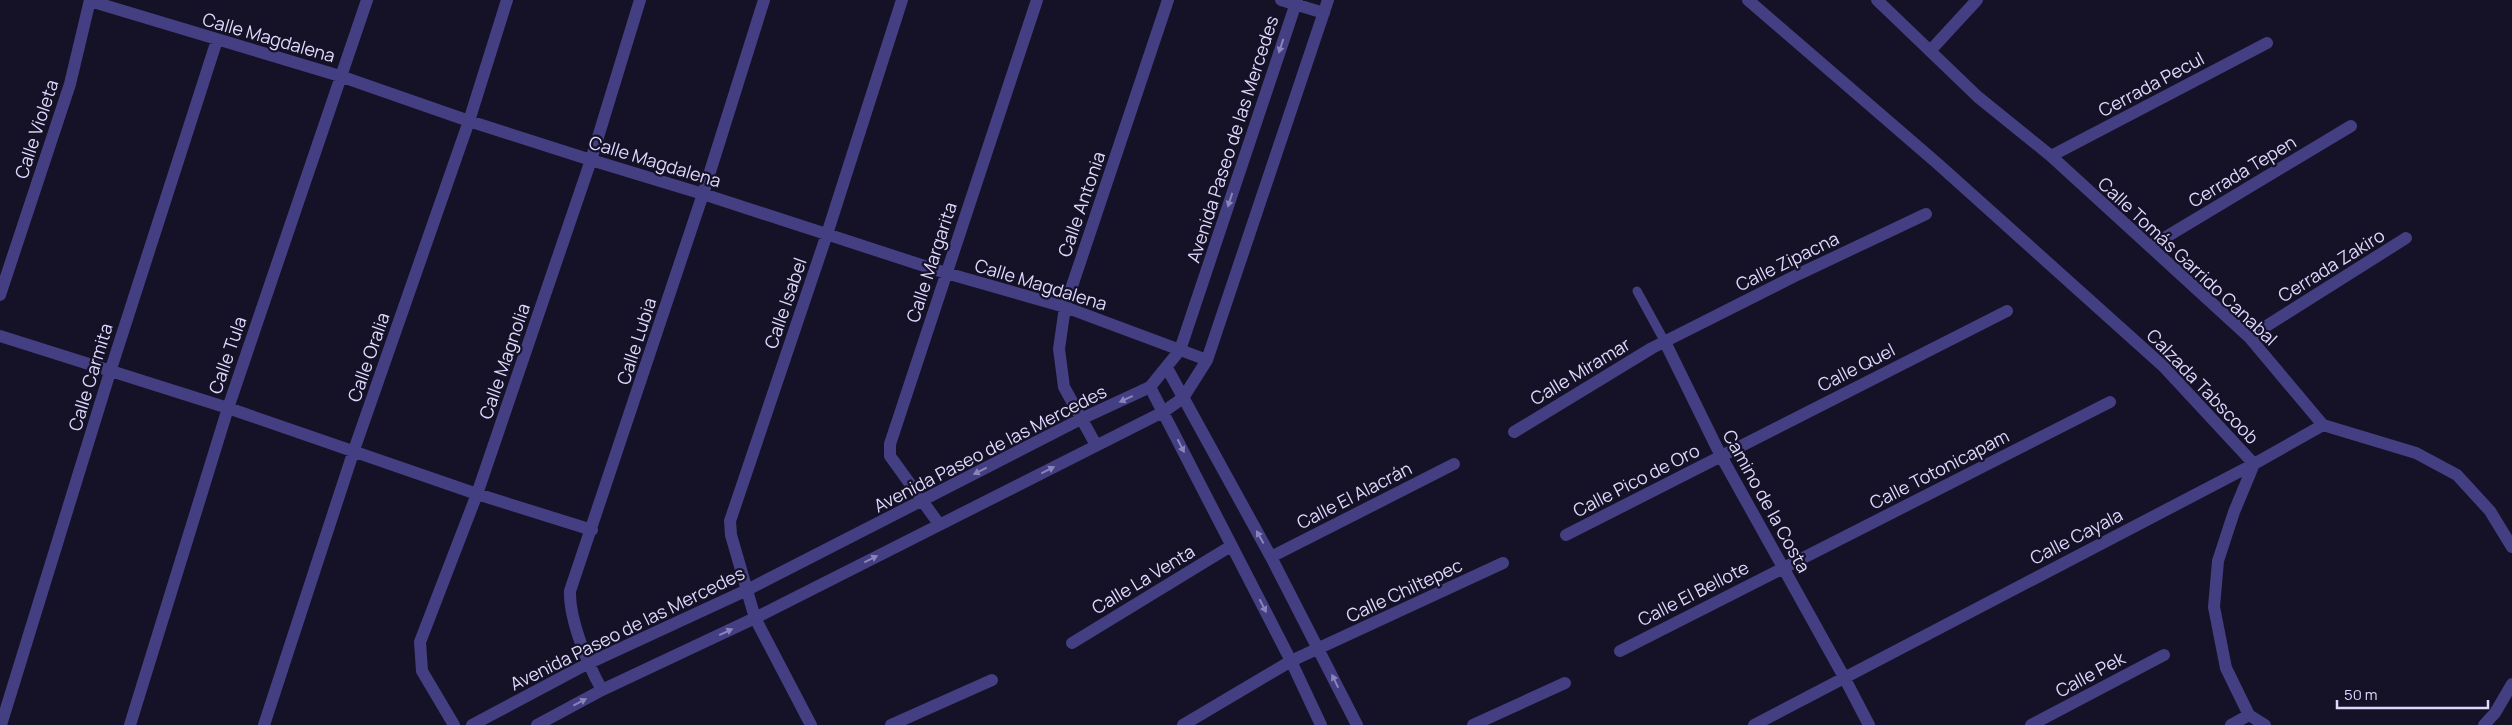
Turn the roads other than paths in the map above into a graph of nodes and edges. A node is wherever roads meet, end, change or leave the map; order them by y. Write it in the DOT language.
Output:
graph roads {
  1 [pos="90,0"];
  2 [pos="367,0"];
  3 [pos="507,0"];
  4 [pos="640,0"];
  5 [pos="764,0"];
  6 [pos="902,0"];
  7 [pos="1037,0"];
  8 [pos="1168,0"];
  9 [pos="1281,0"];
  10 [pos="1328,0"];
  11 [pos="1748,0"];
  12 [pos="1877,0"];
  13 [pos="1977,0"];
  14 [pos="1296,2"];
  15 [pos="1324,13"];
  16 [pos="217,40"];
  17 [pos="2267,43"];
  18 [pos="1930,51"];
  19 [pos="340,76"];
  20 [pos="469,121"];
  21 [pos="2351,126"];
  22 [pos="2051,156"];
  23 [pos="590,160"];
  24 [pos="703,194"];
  25 [pos="1926,214"];
  26 [pos="827,234"];
  27 [pos="2406,238"];
  28 [pos="2151,246"];
  29 [pos="946,273"];
  30 [pos="1637,291"];
  31 [pos="0,295"];
  32 [pos="1065,308"];
  33 [pos="2007,311"];
  34 [pos="0,336"];
  35 [pos="2249,337"];
  36 [pos="1665,342"];
  37 [pos="1180,350"];
  38 [pos="1207,360"];
  39 [pos="1167,368"];
  40 [pos="110,372"];
  41 [pos="1150,387"];
  42 [pos="1183,398"];
  43 [pos="2110,402"];
  44 [pos="228,408"];
  45 [pos="1163,412"];
  46 [pos="1081,419"];
  47 [pos="2323,425"];
  48 [pos="1514,432"];
  49 [pos="1096,446"];
  50 [pos="354,450"];
  51 [pos="1721,456"];
  52 [pos="1454,464"];
  53 [pos="2254,464"];
  54 [pos="477,494"];
  55 [pos="922,501"];
  56 [pos="939,524"];
  57 [pos="592,530"];
  58 [pos="1566,535"];
  59 [pos="1231,546"];
  60 [pos="2512,547"];
  61 [pos="1271,557"];
  62 [pos="1503,563"];
  63 [pos="1783,566"];
  64 [pos="746,590"];
  65 [pos="755,618"];
  66 [pos="1072,643"];
  67 [pos="1320,649"];
  68 [pos="1620,651"];
  69 [pos="2164,655"];
  70 [pos="1291,661"];
  71 [pos="587,664"];
  72 [pos="1844,677"];
  73 [pos="992,680"];
  74 [pos="1565,683"];
  75 [pos="2512,684"];
  76 [pos="602,690"];
  77 [pos="2249,715"];
  78 [pos="1,725"];
  79 [pos="130,725"];
  80 [pos="264,725"];
  81 [pos="454,725"];
  82 [pos="472,725"];
  83 [pos="536,725"];
  84 [pos="811,725"];
  85 [pos="891,725"];
  86 [pos="1183,725"];
  87 [pos="1322,725"];
  88 [pos="1357,725"];
  89 [pos="1474,725"];
  90 [pos="1754,725"];
  91 [pos="1869,725"];
  92 [pos="2031,725"];
  93 [pos="2232,725"];
  94 [pos="2265,725"];
  95 [pos="2484,725"];
  1 -- 16 [label="street, Calle Magdalena"];
  1 -- 31 [label="street, Calle Violeta"];
  2 -- 19 [label="street, Calle Tula"];
  3 -- 20 [label="street, Calle Oralia"];
  4 -- 23 [label="street, Calle Magnolia"];
  5 -- 24 [label="street, Calle Lubia"];
  6 -- 26 [label="street, Calle Isabel"];
  7 -- 29 [label="street, Calle Margarita"];
  8 -- 32 [label="street, Calle Antonia"];
  9 -- 14 [label="street"];
  10 -- 15 [label="street"];
  11 -- 53 [label="street, Calzada Tabscoob"];
  12 -- 18 [label="street, Calle Tomás Garrido Canabal"];
  13 -- 18 [label="street"];
  14 -- 15 [label="street"];
  14 -- 37 [label="street, Avenida Paseo de las Mercedes, one-way"];
  15 -- 38 [label="street"];
  16 -- 19 [label="street, Calle Magdalena"];
  16 -- 40 [label="street, Calle Carmita"];
  17 -- 22 [label="street, Cerrada Pecul"];
  18 -- 22 [label="street, Calle Tomás Garrido Canabal"];
  19 -- 20 [label="street, Calle Magdalena"];
  19 -- 44 [label="street, Calle Tula"];
  20 -- 23 [label="street, Calle Magdalena"];
  20 -- 50 [label="street, Calle Oralia"];
  21 -- 28 [label="street, Cerrada Tepen"];
  22 -- 28 [label="street, Calle Tomás Garrido Canabal"];
  23 -- 24 [label="street, Calle Magdalena"];
  23 -- 54 [label="street, Calle Magnolia"];
  24 -- 26 [label="street, Calle Magdalena"];
  24 -- 57 [label="street, Calle Lubia"];
  25 -- 36 [label="street, Calle Zipacna"];
  26 -- 29 [label="street, Calle Magdalena"];
  26 -- 64 [label="street, Calle Isabel"];
  27 -- 35 [label="street, Cerrada Zakiro"];
  28 -- 35 [label="street, Calle Tomás Garrido Canabal"];
  29 -- 32 [label="street, Calle Magdalena"];
  29 -- 55 [label="street, Calle Margarita"];
  30 -- 36 [label="lane, Camino de la Costa"];
  32 -- 37 [label="street, Calle Magdalena"];
  32 -- 46 [label="street, Calle Antonia"];
  33 -- 51 [label="street, Calle Quel"];
  34 -- 40 [label="street"];
  35 -- 47 [label="street, Calle Tomás Garrido Canabal"];
  36 -- 48 [label="street, Calle Miramar"];
  36 -- 51 [label="street, Camino de la Costa"];
  37 -- 38 [label="street, Calle Magdalena"];
  37 -- 39 [label="street, Avenida Paseo de las Mercedes"];
  38 -- 42 [label="street"];
  39 -- 41 [label="street, Avenida Paseo de las Mercedes"];
  39 -- 42 [label="street"];
  40 -- 44 [label="street"];
  40 -- 78 [label="street, Calle Carmita"];
  41 -- 45 [label="street"];
  41 -- 46 [label="street, Avenida Paseo de las Mercedes, one-way"];
  42 -- 45 [label="street"];
  61 -- 42 [label="street, one-way"];
  43 -- 63 [label="street, Calle Totonicapam"];
  44 -- 50 [label="street"];
  44 -- 79 [label="street, Calle Tula"];
  45 -- 49 [label="street"];
  45 -- 59 [label="street, one-way"];
  46 -- 49 [label="street, Calle Antonia"];
  46 -- 55 [label="street, Avenida Paseo de las Mercedes, one-way"];
  47 -- 53 [label="street, Calle Cayala"];
  47 -- 60 [label="street"];
  56 -- 49 [label="street, one-way"];
  50 -- 54 [label="street"];
  50 -- 80 [label="street, Calle Oralia"];
  51 -- 58 [label="street, Calle Pico de Oro"];
  51 -- 63 [label="street, Camino de la Costa"];
  52 -- 61 [label="street, Calle El Alacrán"];
  53 -- 72 [label="street, Calle Cayala"];
  53 -- 77 [label="street, Calzada Tabscoob"];
  54 -- 57 [label="street"];
  54 -- 81 [label="street, Calle Magnolia"];
  55 -- 56 [label="street, Calle Margarita"];
  55 -- 64 [label="street, Avenida Paseo de las Mercedes"];
  65 -- 56 [label="street, one-way"];
  57 -- 71 [label="street, Calle Lubia"];
  59 -- 66 [label="street, Calle La Venta"];
  59 -- 70 [label="street, one-way"];
  61 -- 67 [label="street"];
  62 -- 67 [label="street, Calle Chiltepec"];
  63 -- 68 [label="street, Calle El Bellote"];
  63 -- 72 [label="street, Camino de la Costa"];
  64 -- 65 [label="street, Calle Isabel"];
  64 -- 71 [label="street, Avenida Paseo de las Mercedes"];
  76 -- 65 [label="street, one-way"];
  65 -- 84 [label="street, Calle Isabel"];
  67 -- 70 [label="street, Calle Chiltepec"];
  88 -- 67 [label="street, one-way"];
  69 -- 92 [label="street, Calle Pek"];
  70 -- 86 [label="street, Calle Chiltepec"];
  70 -- 87 [label="street"];
  71 -- 76 [label="street, Calle Lubia"];
  71 -- 82 [label="street, Avenida Paseo de las Mercedes"];
  72 -- 90 [label="street, Calle Cayala"];
  72 -- 91 [label="street, Camino de la Costa"];
  73 -- 85 [label="street"];
  74 -- 89 [label="street"];
  75 -- 95 [label="street"];
  83 -- 76 [label="street, one-way"];
  77 -- 93 [label="street"];
  77 -- 94 [label="street"];
}
